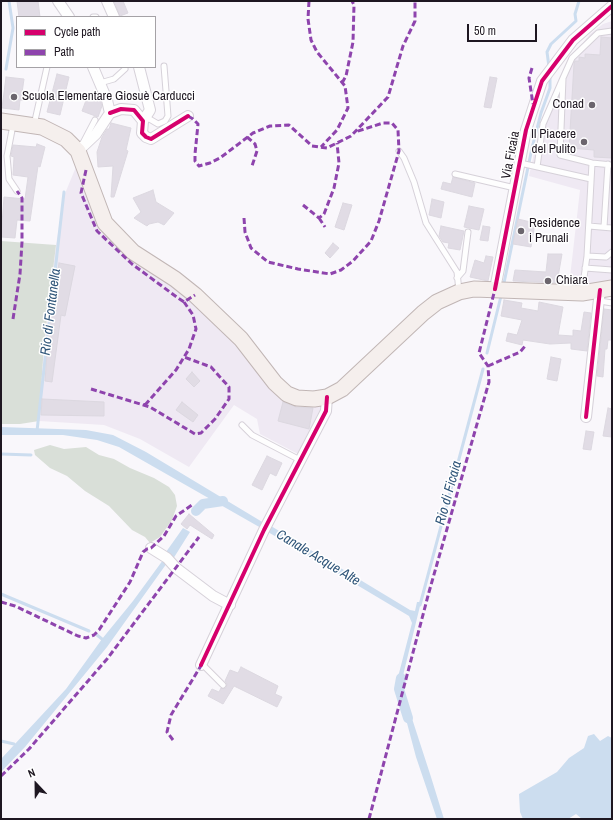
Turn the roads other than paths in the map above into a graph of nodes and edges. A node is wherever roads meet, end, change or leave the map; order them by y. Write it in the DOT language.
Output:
graph roads {
  1 [pos="58,1"];
  2 [pos="107,1"];
  3 [pos="612,6"];
  4 [pos="68,16"];
  5 [pos="114,16"];
  6 [pos="612,31"];
  7 [pos="164,66"];
  8 [pos="47,68"];
  9 [pos="93,68"];
  10 [pos="139,68"];
  11 [pos="125,69"];
  12 [pos="563,78"];
  13 [pos="100,83"];
  14 [pos="110,113"];
  15 [pos="188,116"];
  16 [pos="145,119"];
  17 [pos="95,120"];
  18 [pos="7,121"];
  19 [pos="34,126"];
  20 [pos="78,150"];
  21 [pos="398,151"];
  22 [pos="520,163"];
  23 [pos="592,163"];
  24 [pos="610,164"];
  25 [pos="537,166"];
  26 [pos="455,174"];
  27 [pos="591,179"];
  28 [pos="515,188"];
  29 [pos="17,191"];
  30 [pos="589,226"];
  31 [pos="604,227"];
  32 [pos="612,228"];
  33 [pos="468,232"];
  34 [pos="612,252"];
  35 [pos="587,256"];
  36 [pos="585,268"];
  37 [pos="612,270"];
  38 [pos="458,285"];
  39 [pos="495,289"];
  40 [pos="582,293"];
  41 [pos="604,293"];
  42 [pos="612,303"];
  43 [pos="327,397"];
  44 [pos="586,418"];
  45 [pos="242,425"];
  46 [pos="300,460"];
  47 [pos="151,548"];
  48 [pos="230,604"];
  49 [pos="202,665"];
  50 [pos="223,685"];
  1 -- 4 [label="street"];
  2 -- 5 [label="street"];
  3 -- 22 [label="street, Via Ficaia"];
  6 -- 12 [label="lane"];
  7 -- 16 [label="lane"];
  8 -- 19 [label="lane"];
  9 -- 13 [label="street"];
  10 -- 16 [label="street"];
  11 -- 13 [label="lane"];
  12 -- 23 [label="lane"];
  12 -- 25 [label="lane"];
  13 -- 14 [label="street"];
  14 -- 16 [label="street"];
  14 -- 20 [label="street"];
  15 -- 16 [label="street"];
  17 -- 20 [label="lane"];
  18 -- 19 [label="main road"];
  18 -- 29 [label="lane"];
  19 -- 20 [label="main road"];
  20 -- 43 [label="main road"];
  21 -- 38 [label="lane"];
  22 -- 25 [label="lane"];
  22 -- 28 [label="street, Via Ficaia"];
  23 -- 24 [label="lane"];
  23 -- 27 [label="lane"];
  24 -- 31 [label="lane"];
  25 -- 27 [label="lane"];
  26 -- 28 [label="lane"];
  27 -- 30 [label="lane"];
  28 -- 39 [label="street, Via Ficaia"];
  30 -- 31 [label="lane"];
  30 -- 35 [label="lane"];
  31 -- 32 [label="lane"];
  33 -- 38 [label="lane"];
  34 -- 35 [label="lane"];
  35 -- 36 [label="lane"];
  36 -- 37 [label="lane"];
  36 -- 40 [label="lane"];
  38 -- 39 [label="main road"];
  38 -- 43 [label="main road"];
  39 -- 40 [label="main road"];
  40 -- 41 [label="main road"];
  41 -- 42 [label="lane"];
  41 -- 44 [label="street"];
  43 -- 46 [label="street"];
  45 -- 46 [label="lane"];
  46 -- 48 [label="street"];
  47 -- 48 [label="street"];
  48 -- 49 [label="street"];
  49 -- 50 [label="lane"];
}
